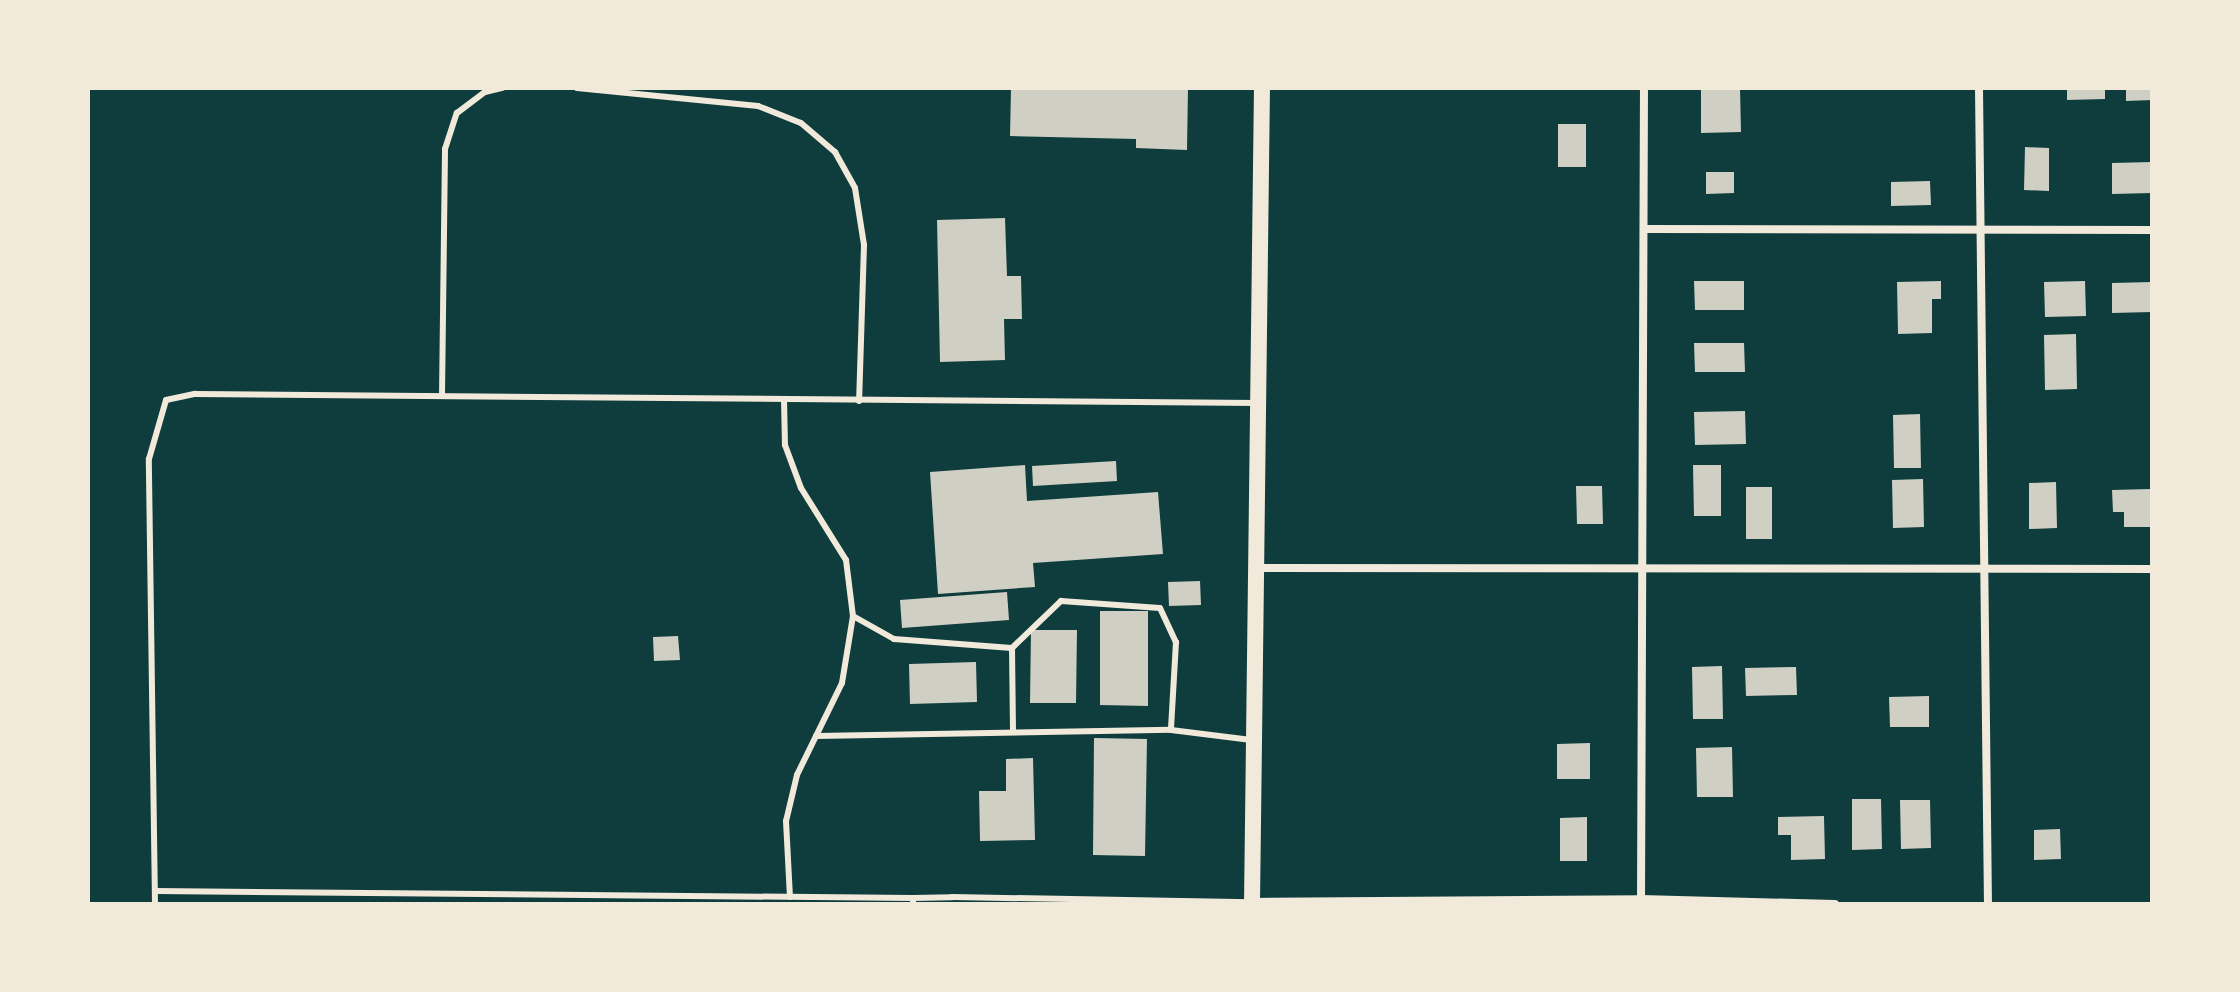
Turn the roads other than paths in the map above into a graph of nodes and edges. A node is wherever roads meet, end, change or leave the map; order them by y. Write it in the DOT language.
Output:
graph roads {
  1 [pos="503,88"];
  2 [pos="577,88"];
  3 [pos="1262,88"];
  4 [pos="1644,88"];
  5 [pos="1979,88"];
  6 [pos="1645,229"];
  7 [pos="1983,230"];
  8 [pos="2152,230"];
  9 [pos="442,396"];
  10 [pos="784,399"];
  11 [pos="859,401"];
  12 [pos="1261,403"];
  13 [pos="1257,568"];
  14 [pos="1643,569"];
  15 [pos="2152,569"];
  16 [pos="1987,570"];
  17 [pos="853,616"];
  18 [pos="1012,648"];
  19 [pos="1171,730"];
  20 [pos="1013,732"];
  21 [pos="816,736"];
  22 [pos="1254,740"];
  23 [pos="155,891"];
  24 [pos="790,897"];
  25 [pos="913,901"];
  26 [pos="1641,902"];
  27 [pos="1252,903"];
  28 [pos="155,904"];
  29 [pos="1835,904"];
  30 [pos="1988,904"];
  1 -- 9 [label="lane"];
  2 -- 11 [label="lane"];
  3 -- 12 [label="main road"];
  4 -- 6 [label="street"];
  5 -- 7 [label="street"];
  6 -- 7 [label="street"];
  6 -- 14 [label="street"];
  7 -- 8 [label="street"];
  7 -- 16 [label="street"];
  9 -- 10 [label="lane"];
  9 -- 23 [label="lane"];
  10 -- 11 [label="lane"];
  10 -- 17 [label="lane"];
  11 -- 12 [label="lane"];
  12 -- 13 [label="main road"];
  13 -- 14 [label="street"];
  13 -- 22 [label="main road"];
  14 -- 16 [label="street"];
  14 -- 26 [label="street"];
  15 -- 16 [label="street"];
  16 -- 30 [label="street"];
  17 -- 18 [label="lane"];
  17 -- 21 [label="lane"];
  18 -- 19 [label="lane"];
  18 -- 20 [label="lane"];
  19 -- 20 [label="lane"];
  19 -- 22 [label="lane"];
  20 -- 21 [label="lane"];
  21 -- 24 [label="lane"];
  22 -- 27 [label="main road"];
  23 -- 24 [label="lane"];
  23 -- 28 [label="lane"];
  24 -- 25 [label="lane"];
  25 -- 27 [label="lane"];
  26 -- 27 [label="street"];
  26 -- 29 [label="street"];
}
